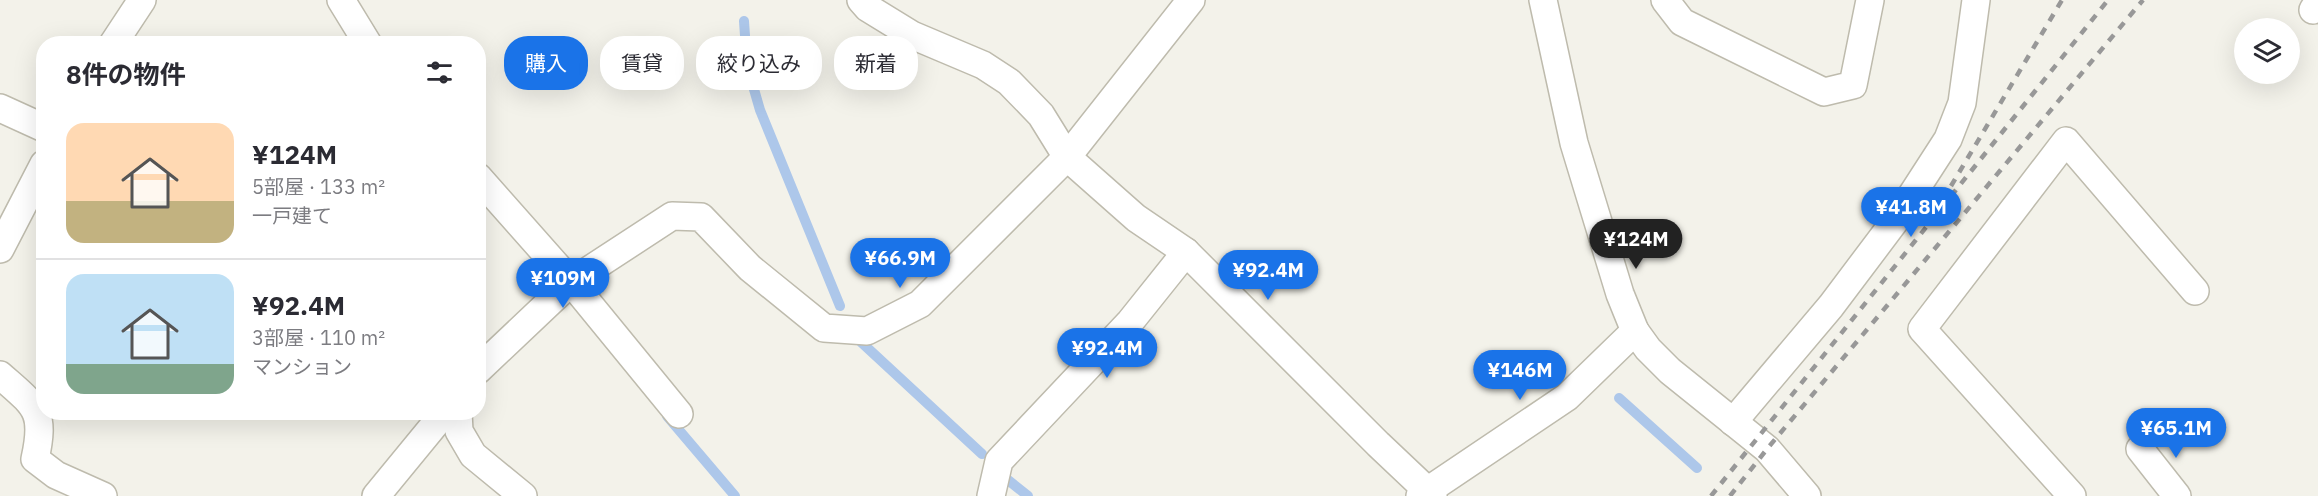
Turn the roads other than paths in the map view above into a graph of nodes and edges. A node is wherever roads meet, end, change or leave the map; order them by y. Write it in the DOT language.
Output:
graph roads {
  1 [pos="142,0"];
  2 [pos="341,0"];
  3 [pos="861,0"];
  4 [pos="1191,0"];
  5 [pos="1543,0"];
  6 [pos="1665,0"];
  7 [pos="1870,0"];
  8 [pos="1976,0"];
  9 [pos="118,36"];
  10 [pos="363,36"];
  11 [pos="0,108"];
  12 [pos="36,124"];
  13 [pos="1067,157"];
  14 [pos="36,179"];
  15 [pos="486,186"];
  16 [pos="0,249"];
  17 [pos="1186,252"];
  18 [pos="571,282"];
  19 [pos="2195,291"];
  20 [pos="1635,331"];
  21 [pos="486,362"];
  22 [pos="0,375"];
  23 [pos="36,413"];
  24 [pos="679,414"];
  25 [pos="38,420"];
  26 [pos="438,420"];
  27 [pos="458,420"];
  28 [pos="1733,422"];
  29 [pos="2140,449"];
  30 [pos="1427,494"];
  31 [pos="103,496"];
  32 [pos="376,496"];
  33 [pos="523,496"];
  34 [pos="992,496"];
  35 [pos="1807,496"];
  36 [pos="2072,496"];
  37 [pos="2176,496"];
  1 -- 9 [label="street"];
  2 -- 10 [label="street"];
  3 -- 13 [label="street"];
  4 -- 13 [label="street"];
  5 -- 20 [label="street"];
  6 -- 7 [label="street"];
  8 -- 28 [label="street"];
  11 -- 12 [label="street"];
  13 -- 17 [label="street"];
  13 -- 18 [label="street"];
  14 -- 16 [label="street"];
  15 -- 18 [label="street"];
  17 -- 30 [label="street"];
  17 -- 34 [label="street"];
  18 -- 21 [label="street"];
  18 -- 24 [label="street"];
  19 -- 36 [label="street"];
  20 -- 28 [label="street"];
  20 -- 30 [label="street"];
  22 -- 23 [label="street"];
  25 -- 31 [label="street"];
  26 -- 32 [label="street"];
  27 -- 33 [label="street"];
  28 -- 35 [label="street"];
  29 -- 37 [label="street"];
}
